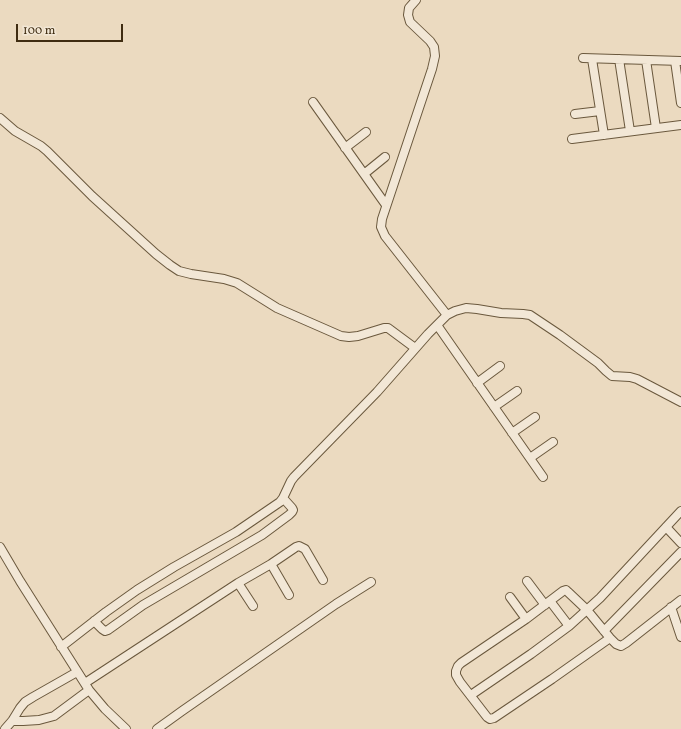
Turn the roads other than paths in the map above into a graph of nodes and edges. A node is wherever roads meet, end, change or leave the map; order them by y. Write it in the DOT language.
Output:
graph roads {
  1 [pos="416,0"];
  2 [pos="583,58"];
  3 [pos="592,59"];
  4 [pos="619,59"];
  5 [pos="646,60"];
  6 [pos="678,61"];
  7 [pos="313,102"];
  8 [pos="681,103"];
  9 [pos="600,111"];
  10 [pos="575,114"];
  11 [pos="0,118"];
  12 [pos="681,124"];
  13 [pos="656,128"];
  14 [pos="630,131"];
  15 [pos="366,132"];
  16 [pos="604,135"];
  17 [pos="572,139"];
  18 [pos="345,148"];
  19 [pos="385,157"];
  20 [pos="364,174"];
  21 [pos="386,205"];
  22 [pos="447,315"];
  23 [pos="437,325"];
  24 [pos="415,348"];
  25 [pos="500,366"];
  26 [pos="477,383"];
  27 [pos="517,391"];
  28 [pos="681,402"];
  29 [pos="494,407"];
  30 [pos="535,417"];
  31 [pos="512,433"];
  32 [pos="553,442"];
  33 [pos="530,458"];
  34 [pos="543,477"];
  35 [pos="283,498"];
  36 [pos="681,511"];
  37 [pos="666,528"];
  38 [pos="681,543"];
  39 [pos="0,547"];
  40 [pos="681,552"];
  41 [pos="271,564"];
  42 [pos="323,580"];
  43 [pos="527,581"];
  44 [pos="371,582"];
  45 [pos="238,584"];
  46 [pos="289,595"];
  47 [pos="510,597"];
  48 [pos="681,600"];
  49 [pos="547,603"];
  50 [pos="253,606"];
  51 [pos="671,607"];
  52 [pos="587,610"];
  53 [pos="526,619"];
  54 [pos="678,620"];
  55 [pos="94,621"];
  56 [pos="569,626"];
  57 [pos="604,631"];
  58 [pos="681,637"];
  59 [pos="610,638"];
  60 [pos="61,647"];
  61 [pos="77,672"];
  62 [pos="87,687"];
  63 [pos="471,695"];
  64 [pos="12,721"];
  65 [pos="0,727"];
  66 [pos="5,729"];
  67 [pos="126,729"];
  68 [pos="157,729"];
  1 -- 21 [label="street"];
  2 -- 3 [label="street"];
  3 -- 4 [label="street"];
  3 -- 9 [label="street"];
  4 -- 5 [label="street"];
  4 -- 14 [label="street"];
  5 -- 6 [label="street"];
  5 -- 13 [label="street"];
  6 -- 8 [label="street"];
  7 -- 18 [label="street"];
  9 -- 10 [label="street"];
  9 -- 16 [label="street"];
  11 -- 24 [label="street"];
  12 -- 13 [label="street"];
  13 -- 14 [label="street"];
  14 -- 16 [label="street"];
  15 -- 18 [label="street"];
  16 -- 17 [label="street"];
  18 -- 20 [label="street"];
  19 -- 20 [label="street"];
  20 -- 21 [label="street"];
  21 -- 22 [label="street"];
  22 -- 23 [label="street"];
  22 -- 28 [label="street"];
  23 -- 24 [label="street"];
  23 -- 26 [label="street"];
  24 -- 35 [label="street"];
  25 -- 26 [label="street"];
  26 -- 29 [label="street"];
  27 -- 29 [label="street"];
  29 -- 31 [label="street"];
  30 -- 31 [label="street"];
  31 -- 33 [label="street"];
  32 -- 33 [label="street"];
  33 -- 34 [label="street"];
  35 -- 55 [label="street"];
  35 -- 55 [label="street"];
  36 -- 37 [label="street"];
  37 -- 38 [label="street"];
  37 -- 52 [label="street"];
  39 -- 60 [label="street"];
  40 -- 57 [label="street"];
  41 -- 42 [label="street"];
  41 -- 45 [label="street"];
  41 -- 46 [label="street"];
  43 -- 49 [label="street"];
  44 -- 68 [label="street"];
  45 -- 50 [label="street"];
  45 -- 62 [label="street"];
  47 -- 53 [label="street"];
  48 -- 51 [label="street"];
  49 -- 52 [label="street"];
  49 -- 53 [label="street"];
  49 -- 56 [label="street"];
  51 -- 54 [label="street"];
  51 -- 59 [label="street"];
  52 -- 56 [label="street"];
  52 -- 57 [label="street"];
  53 -- 63 [label="street"];
  54 -- 58 [label="street"];
  55 -- 60 [label="street"];
  56 -- 63 [label="street"];
  57 -- 59 [label="street"];
  59 -- 63 [label="street"];
  60 -- 61 [label="street"];
  61 -- 62 [label="street"];
  61 -- 64 [label="street"];
  62 -- 64 [label="street"];
  62 -- 67 [label="street"];
  64 -- 66 [label="street"];
  65 -- 66 [label="street"];
}
